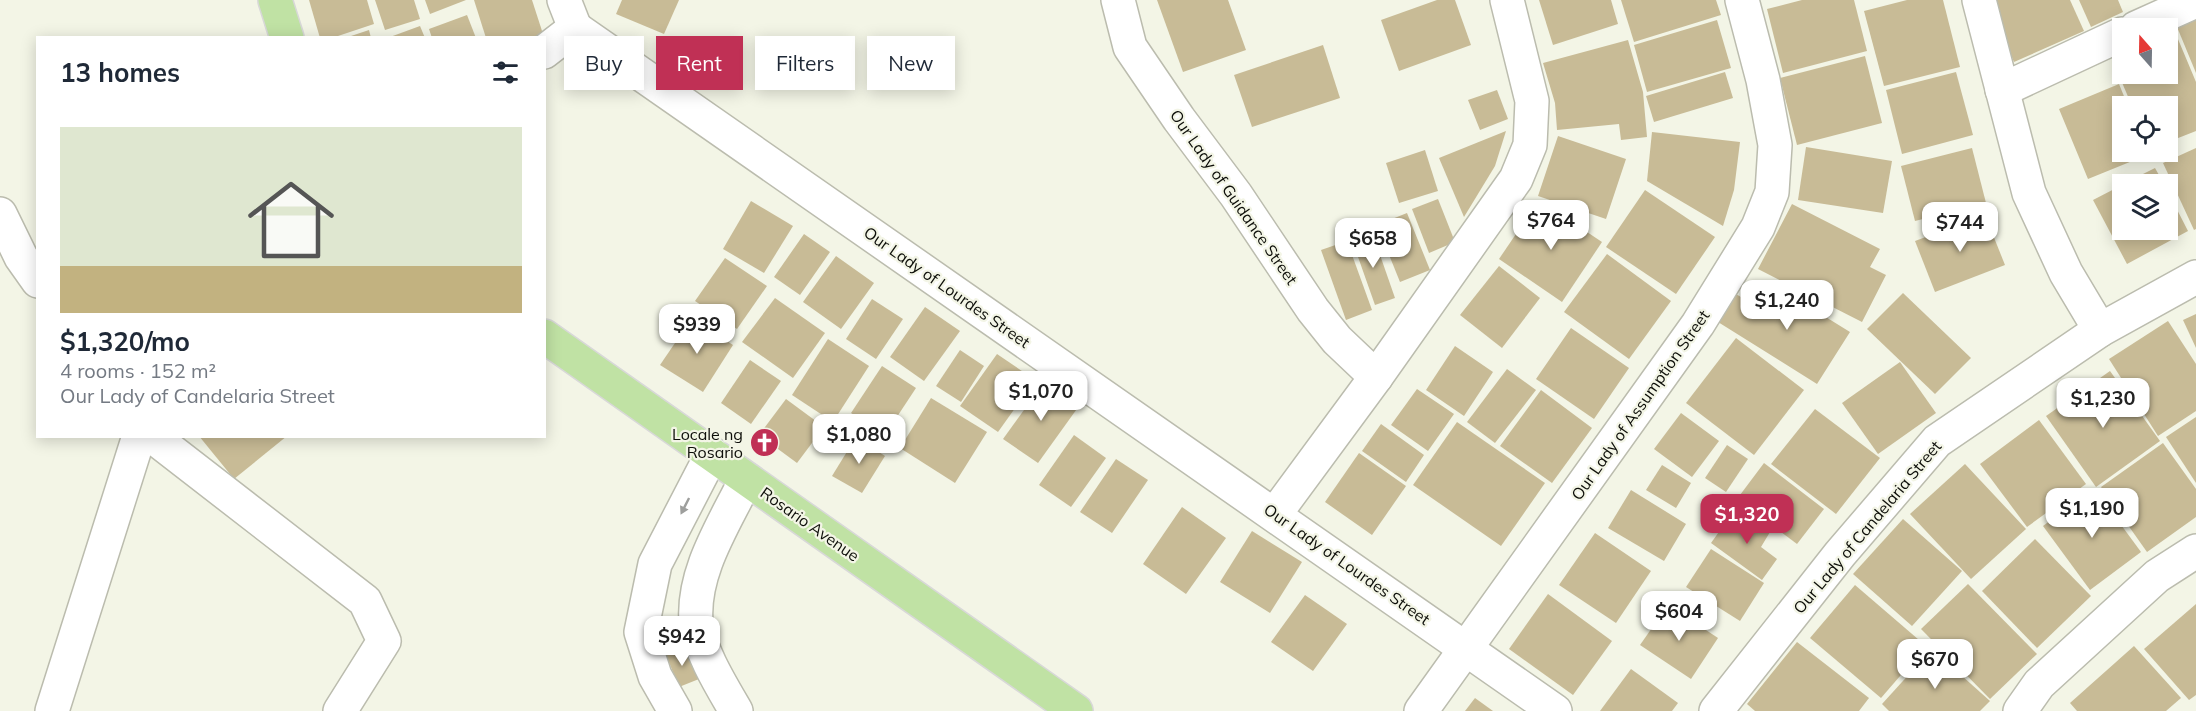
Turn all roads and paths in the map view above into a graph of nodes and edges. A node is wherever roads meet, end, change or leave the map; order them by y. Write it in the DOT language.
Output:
graph roads {
  1 [pos="275,0"];
  2 [pos="1118,0"];
  3 [pos="1507,0"];
  4 [pos="1742,0"];
  5 [pos="1979,0"];
  6 [pos="2196,1"];
  7 [pos="569,14"];
  8 [pos="2158,18"];
  9 [pos="286,36"];
  10 [pos="2112,39"];
  11 [pos="546,49"];
  12 [pos="2002,90"];
  13 [pos="0,214"];
  14 [pos="2196,277"];
  15 [pos="36,278"];
  16 [pos="2100,330"];
  17 [pos="546,337"];
  18 [pos="1376,377"];
  19 [pos="138,438"];
  20 [pos="155,438"];
  21 [pos="712,454"];
  22 [pos="746,479"];
  23 [pos="1275,514"];
  24 [pos="2196,551"];
  25 [pos="1467,648"];
  26 [pos="52,711"];
  27 [pos="340,711"];
  28 [pos="675,711"];
  29 [pos="736,711"];
  30 [pos="1076,711"];
  31 [pos="1421,711"];
  32 [pos="1555,711"];
  33 [pos="1716,711"];
  34 [pos="2020,711"];
  1 -- 9 [label="main road"];
  2 -- 18 [label="street, Our Lady of Guidance Street"];
  3 -- 18 [label="street"];
  4 -- 25 [label="street, Our Lady of Assumption Street"];
  5 -- 12 [label="street"];
  6 -- 8 [label="street"];
  7 -- 11 [label="street"];
  7 -- 23 [label="street, Our Lady of Lourdes Street"];
  10 -- 12 [label="street"];
  12 -- 16 [label="street"];
  13 -- 15 [label="street"];
  14 -- 16 [label="street, Our Lady of Candelaria Street"];
  16 -- 33 [label="street, Our Lady of Candelaria Street"];
  17 -- 21 [label="main road, Rosario Avenue"];
  18 -- 23 [label="street"];
  19 -- 26 [label="street"];
  20 -- 27 [label="street"];
  21 -- 22 [label="main road, Rosario Avenue"];
  21 -- 28 [label="street, one-way"];
  22 -- 29 [label="street"];
  22 -- 30 [label="main road, Rosario Avenue"];
  23 -- 25 [label="street, Our Lady of Lourdes Street"];
  24 -- 34 [label="street"];
  25 -- 31 [label="street, Our Lady of Assumption Street"];
  25 -- 32 [label="street, Our Lady of Lourdes Street"];
}
